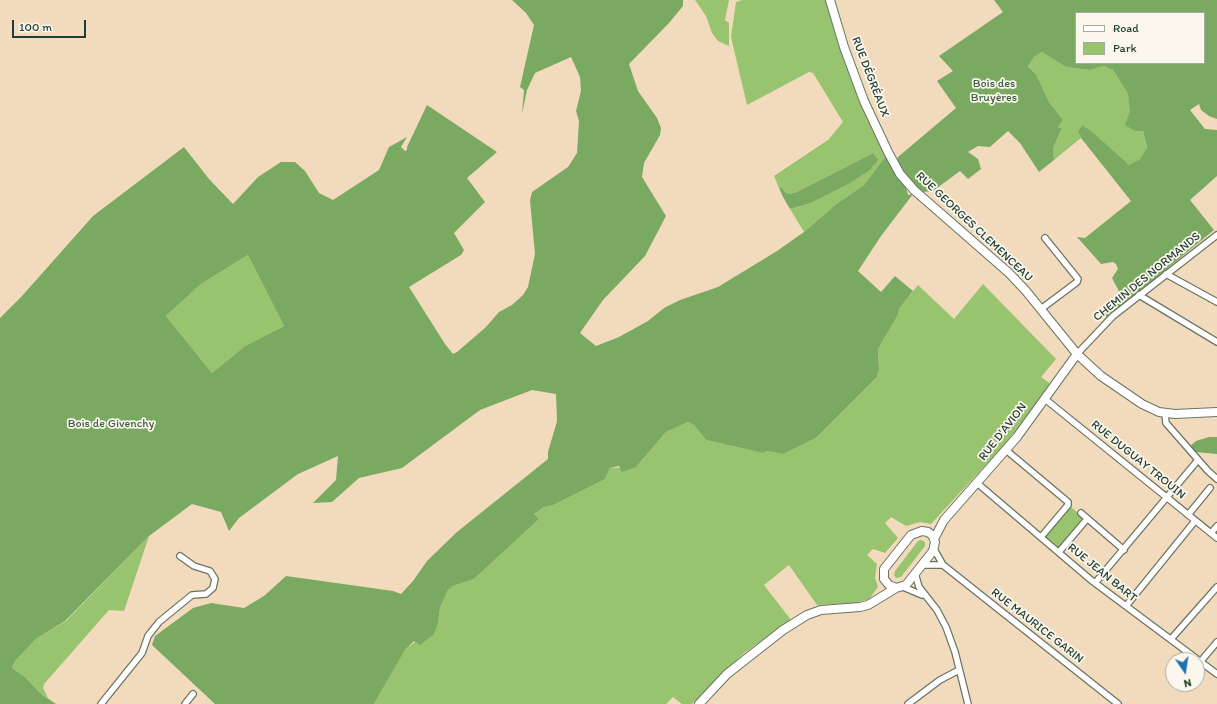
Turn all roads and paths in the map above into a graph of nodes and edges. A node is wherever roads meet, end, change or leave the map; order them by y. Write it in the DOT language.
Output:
graph roads {
  1 [pos="830,0"];
  2 [pos="892,160"];
  3 [pos="1216,237"];
  4 [pos="1045,238"];
  5 [pos="1166,274"];
  6 [pos="1139,296"];
  7 [pos="1217,302"];
  8 [pos="1041,310"];
  9 [pos="1217,342"];
  10 [pos="1077,354"];
  11 [pos="1045,399"];
  12 [pos="1217,412"];
  13 [pos="1164,414"];
  14 [pos="1006,450"];
  15 [pos="1198,460"];
  16 [pos="1217,478"];
  17 [pos="977,483"];
  18 [pos="1210,488"];
  19 [pos="1167,497"];
  20 [pos="1081,513"];
  21 [pos="1188,515"];
  22 [pos="1087,519"];
  23 [pos="944,520"];
  24 [pos="1195,521"];
  25 [pos="1217,526"];
  26 [pos="924,531"];
  27 [pos="1211,533"];
  28 [pos="1041,537"];
  29 [pos="1217,538"];
  30 [pos="934,539"];
  31 [pos="934,549"];
  32 [pos="1124,550"];
  33 [pos="1059,552"];
  34 [pos="180,556"];
  35 [pos="922,565"];
  36 [pos="943,565"];
  37 [pos="915,573"];
  38 [pos="884,578"];
  39 [pos="1095,583"];
  40 [pos="899,587"];
  41 [pos="1217,587"];
  42 [pos="925,596"];
  43 [pos="875,600"];
  44 [pos="1126,606"];
  45 [pos="1170,639"];
  46 [pos="1217,642"];
  47 [pos="1188,652"];
  48 [pos="1205,656"];
  49 [pos="1205,664"];
  50 [pos="960,670"];
  51 [pos="1217,674"];
  52 [pos="193,694"];
  53 [pos="101,704"];
  54 [pos="184,704"];
  55 [pos="699,704"];
  56 [pos="908,704"];
  57 [pos="968,704"];
  58 [pos="1118,704"];
  1 -- 2 [label="street, RUE DÉGRÉAUX"];
  2 -- 8 [label="street, RUE GEORGES CLEMENCEAU"];
  3 -- 5 [label="street, CHEMIN DES NORMANDS"];
  4 -- 8 [label="street"];
  5 -- 6 [label="street, CHEMIN DES NORMANDS"];
  5 -- 7 [label="street"];
  6 -- 9 [label="street"];
  6 -- 10 [label="street, CHEMIN DES NORMANDS"];
  8 -- 10 [label="street, RUE GEORGES CLEMENCEAU"];
  10 -- 11 [label="street, RUE D'AVION"];
  10 -- 13 [label="street, RUE GEORGES CLEMENCEAU"];
  11 -- 14 [label="street, RUE D'AVION"];
  11 -- 19 [label="street, RUE DUGUAY TROUIN"];
  12 -- 13 [label="street, RUE GEORGES CLEMENCEAU"];
  13 -- 15 [label="street"];
  14 -- 17 [label="street, RUE D'AVION"];
  14 -- 28 [label="street"];
  15 -- 16 [label="street"];
  15 -- 19 [label="street"];
  17 -- 23 [label="street, RUE D'AVION"];
  17 -- 28 [label="street, RUE JEAN BART"];
  18 -- 21 [label="street"];
  19 -- 21 [label="street, RUE DUGUAY TROUIN"];
  19 -- 32 [label="street"];
  20 -- 22 [label="street"];
  21 -- 24 [label="street, RUE DUGUAY TROUIN"];
  22 -- 32 [label="street"];
  22 -- 33 [label="street"];
  23 -- 26 [label="street, RUE D'AVION"];
  23 -- 30 [label="street, RUE D'AVION"];
  24 -- 27 [label="street, RUE DUGUAY TROUIN"];
  24 -- 44 [label="street"];
  25 -- 27 [label="street"];
  26 -- 30 [label="street"];
  26 -- 38 [label="street, RUE D'AVION"];
  27 -- 29 [label="street, RUE DUGUAY TROUIN"];
  28 -- 33 [label="street, RUE JEAN BART"];
  30 -- 31 [label="street"];
  31 -- 35 [label="street"];
  31 -- 36 [label="street, RUE MAURICE GARIN"];
  32 -- 39 [label="street"];
  33 -- 39 [label="street, RUE JEAN BART"];
  34 -- 53 [label="street"];
  35 -- 36 [label="street"];
  35 -- 37 [label="street"];
  36 -- 58 [label="street, RUE MAURICE GARIN"];
  37 -- 40 [label="street"];
  37 -- 42 [label="street"];
  38 -- 40 [label="street"];
  38 -- 43 [label="street, RUE D'AVION"];
  39 -- 44 [label="street, RUE JEAN BART"];
  40 -- 42 [label="street"];
  40 -- 43 [label="street"];
  41 -- 45 [label="street"];
  42 -- 50 [label="street"];
  43 -- 55 [label="street"];
  44 -- 45 [label="street, RUE JEAN BART"];
  45 -- 47 [label="street, RUE JEAN BART"];
  46 -- 48 [label="street"];
  49 -- 51 [label="street, RUE JEAN BART"];
  50 -- 56 [label="street"];
  50 -- 57 [label="street"];
  52 -- 54 [label="street"];
}
